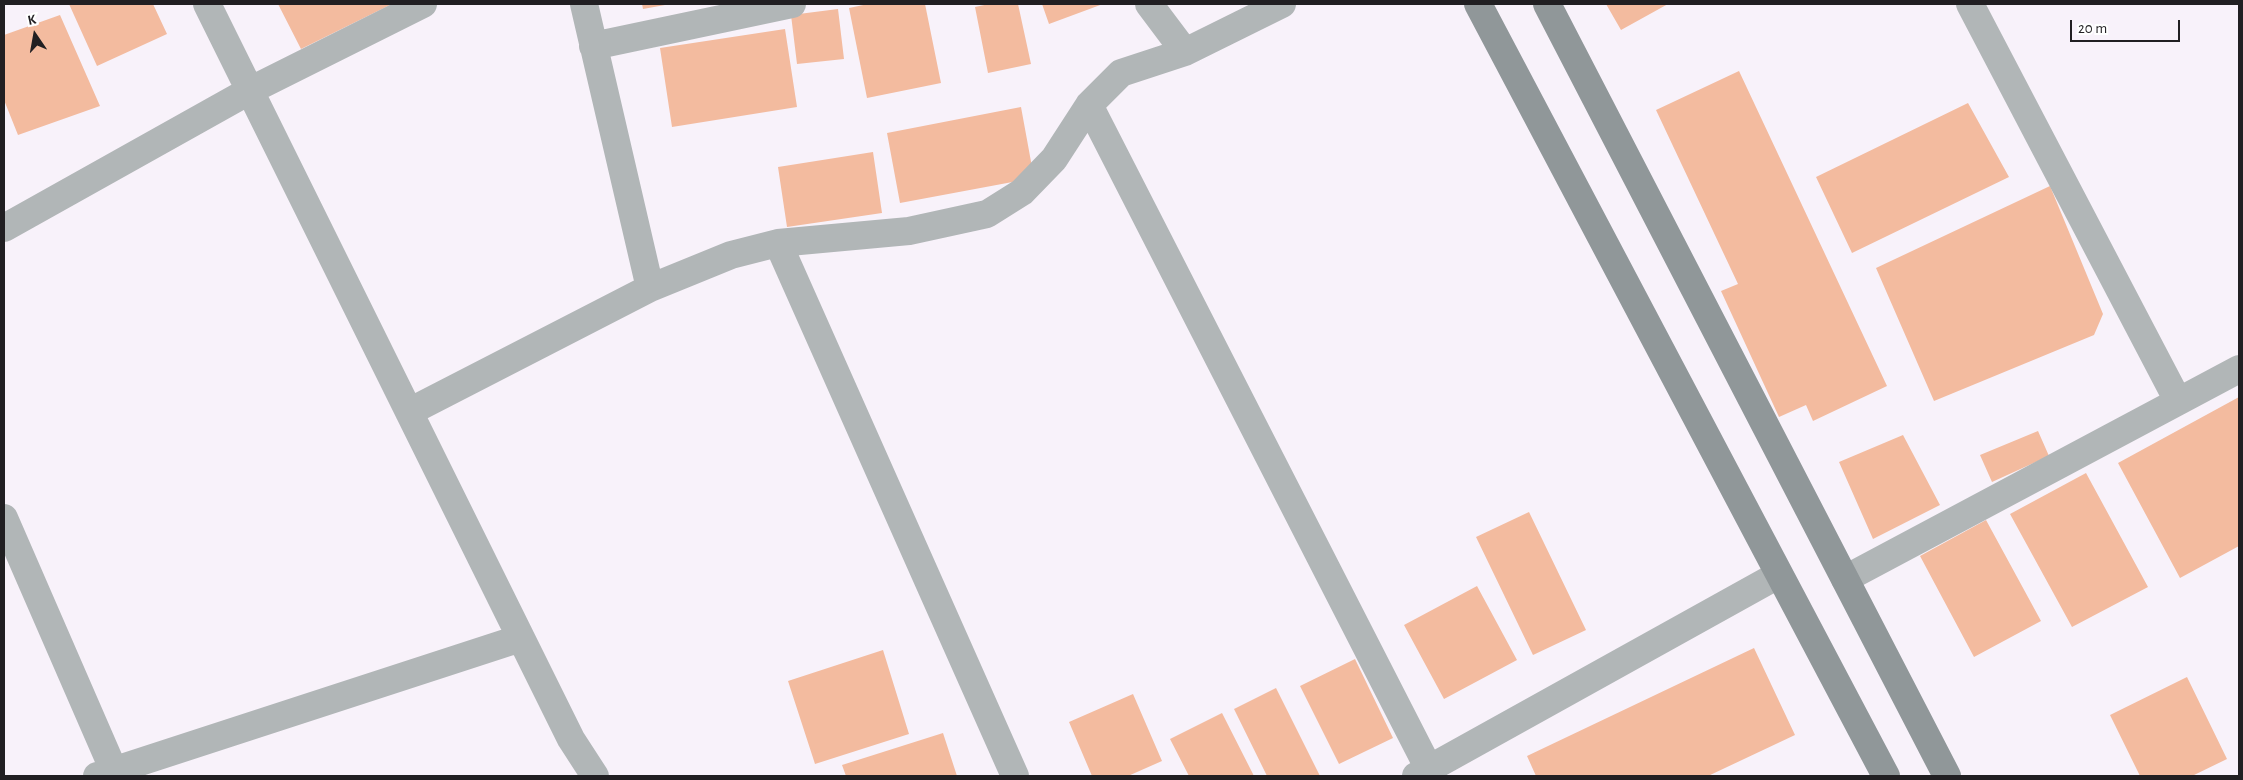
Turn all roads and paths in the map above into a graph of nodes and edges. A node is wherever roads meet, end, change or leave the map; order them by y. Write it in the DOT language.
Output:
graph roads {
  1 [pos="207,4"];
  2 [pos="423,4"];
  3 [pos="584,4"];
  4 [pos="792,4"];
  5 [pos="1148,4"];
  6 [pos="1282,4"];
  7 [pos="1478,4"];
  8 [pos="1547,4"];
  9 [pos="1970,4"];
  10 [pos="592,46"];
  11 [pos="1184,52"];
  12 [pos="249,91"];
  13 [pos="1089,105"];
  14 [pos="4,228"];
  15 [pos="778,243"];
  16 [pos="650,288"];
  17 [pos="2239,369"];
  18 [pos="2178,401"];
  19 [pos="409,412"];
  20 [pos="4,518"];
  21 [pos="1778,575"];
  22 [pos="1845,579"];
  23 [pos="521,638"];
  24 [pos="1422,773"];
  25 [pos="105,774"];
  26 [pos="595,776"];
  27 [pos="1015,776"];
  28 [pos="1886,776"];
  29 [pos="1947,776"];
  1 -- 12 [label="street"];
  2 -- 12 [label="street"];
  3 -- 10 [label="street"];
  4 -- 10 [label="street"];
  5 -- 11 [label="street"];
  6 -- 11 [label="street"];
  7 -- 21 [label="main road"];
  8 -- 22 [label="main road"];
  9 -- 18 [label="street"];
  10 -- 16 [label="street"];
  11 -- 13 [label="street"];
  12 -- 14 [label="street"];
  12 -- 19 [label="street"];
  13 -- 15 [label="street"];
  13 -- 24 [label="street"];
  15 -- 16 [label="street"];
  15 -- 27 [label="street"];
  16 -- 19 [label="street"];
  17 -- 18 [label="street"];
  18 -- 22 [label="street"];
  19 -- 23 [label="street"];
  20 -- 25 [label="street"];
  21 -- 24 [label="street"];
  21 -- 28 [label="main road"];
  22 -- 29 [label="main road"];
  23 -- 25 [label="street"];
  23 -- 26 [label="street"];
}
